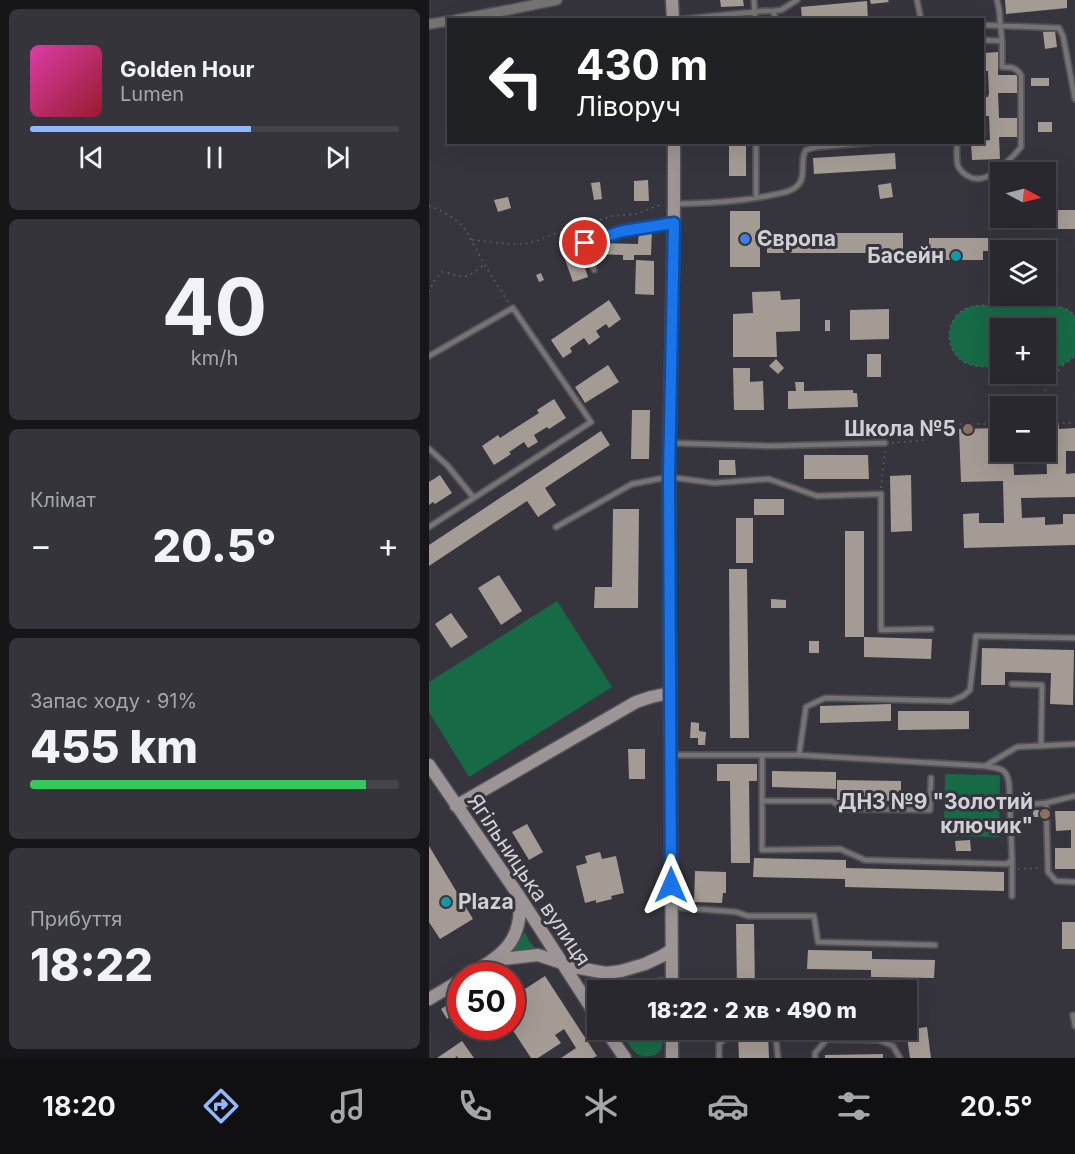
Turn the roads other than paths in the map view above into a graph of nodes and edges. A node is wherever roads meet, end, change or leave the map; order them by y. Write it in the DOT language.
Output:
graph roads {
  1 [pos="557,0"];
  2 [pos="672,0"];
  3 [pos="754,0"];
  4 [pos="797,0"];
  5 [pos="917,0"];
  6 [pos="997,0"];
  7 [pos="518,4"];
  8 [pos="755,11"];
  9 [pos="773,11"];
  10 [pos="463,18"];
  11 [pos="673,18"];
  12 [pos="691,18"];
  13 [pos="755,18"];
  14 [pos="775,18"];
  15 [pos="921,18"];
  16 [pos="447,21"];
  17 [pos="429,24"];
  18 [pos="984,25"];
  19 [pos="1000,25"];
  20 [pos="984,40"];
  21 [pos="1002,41"];
  22 [pos="1075,99"];
  23 [pos="674,144"];
  24 [pos="756,144"];
  25 [pos="855,144"];
  26 [pos="957,144"];
  27 [pos="756,198"];
  28 [pos="668,204"];
  29 [pos="674,223"];
  30 [pos="594,270"];
  31 [pos="429,356"];
  32 [pos="670,443"];
  33 [pos="885,443"];
  34 [pos="429,448"];
  35 [pos="669,477"];
  36 [pos="474,498"];
  37 [pos="429,527"];
  38 [pos="556,527"];
  39 [pos="931,629"];
  40 [pos="1075,638"];
  41 [pos="1012,684"];
  42 [pos="670,693"];
  43 [pos="1075,744"];
  44 [pos="1041,746"];
  45 [pos="671,755"];
  46 [pos="762,755"];
  47 [pos="799,755"];
  48 [pos="429,765"];
  49 [pos="985,766"];
  50 [pos="931,778"];
  51 [pos="1075,796"];
  52 [pos="762,801"];
  53 [pos="1046,803"];
  54 [pos="456,806"];
  55 [pos="1009,806"];
  56 [pos="1012,859"];
  57 [pos="1075,882"];
  58 [pos="519,896"];
  59 [pos="1012,896"];
  60 [pos="671,907"];
  61 [pos="935,945"];
  62 [pos="671,950"];
  63 [pos="493,960"];
  64 [pos="490,962"];
  65 [pos="563,963"];
  66 [pos="672,980"];
  67 [pos="447,988"];
  68 [pos="430,997"];
  69 [pos="587,1001"];
  70 [pos="1073,1015"];
  71 [pos="1075,1026"];
  72 [pos="613,1040"];
  73 [pos="672,1040"];
  74 [pos="724,1040"];
  75 [pos="776,1040"];
  76 [pos="625,1058"];
  77 [pos="672,1058"];
  78 [pos="719,1058"];
  79 [pos="778,1058"];
  80 [pos="815,1058"];
  81 [pos="900,1058"];
  1 -- 7 [label="street"];
  2 -- 11 [label="main road"];
  3 -- 8 [label="lane"];
  4 -- 9 [label="lane"];
  5 -- 15 [label="lane"];
  6 -- 19 [label="lane"];
  7 -- 10 [label="street"];
  8 -- 9 [label="lane"];
  8 -- 12 [label="lane"];
  8 -- 13 [label="lane"];
  9 -- 14 [label="lane"];
  16 -- 17 [label="street"];
  18 -- 19 [label="lane"];
  19 -- 21 [label="lane"];
  19 -- 22 [label="lane"];
  20 -- 21 [label="lane"];
  21 -- 26 [label="lane"];
  23 -- 28 [label="main road"];
  24 -- 27 [label="lane"];
  25 -- 27 [label="lane"];
  27 -- 28 [label="lane"];
  28 -- 29 [label="main road"];
  29 -- 30 [label="lane"];
  29 -- 32 [label="main road"];
  31 -- 36 [label="lane"];
  32 -- 33 [label="lane"];
  32 -- 35 [label="main road"];
  34 -- 36 [label="lane"];
  35 -- 38 [label="lane"];
  35 -- 39 [label="lane"];
  35 -- 42 [label="main road"];
  36 -- 37 [label="lane"];
  40 -- 47 [label="lane"];
  41 -- 44 [label="lane"];
  42 -- 45 [label="main road"];
  42 -- 54 [label="main road"];
  43 -- 44 [label="lane"];
  44 -- 49 [label="lane"];
  45 -- 46 [label="lane"];
  45 -- 60 [label="main road"];
  46 -- 47 [label="lane"];
  46 -- 52 [label="lane"];
  47 -- 49 [label="lane"];
  48 -- 54 [label="main road, Ягільницька вулиця"];
  49 -- 55 [label="lane"];
  50 -- 52 [label="lane"];
  51 -- 53 [label="lane"];
  52 -- 56 [label="lane"];
  53 -- 55 [label="lane"];
  53 -- 57 [label="lane"];
  54 -- 58 [label="main road, Ягільницька вулиця"];
  55 -- 56 [label="lane"];
  56 -- 59 [label="lane"];
  58 -- 63 [label="main road"];
  58 -- 65 [label="main road, Ягільницька вулиця"];
  60 -- 61 [label="lane"];
  60 -- 62 [label="main road"];
  62 -- 65 [label="main road"];
  62 -- 66 [label="main road"];
  63 -- 64 [label="main road"];
  63 -- 65 [label="main road"];
  65 -- 69 [label="main road, Ягільницька вулиця"];
  67 -- 68 [label="main road"];
  70 -- 71 [label="lane"];
  72 -- 76 [label="main road"];
  73 -- 77 [label="main road"];
  74 -- 78 [label="lane"];
  75 -- 79 [label="lane"];
  80 -- 81 [label="lane"];
}
